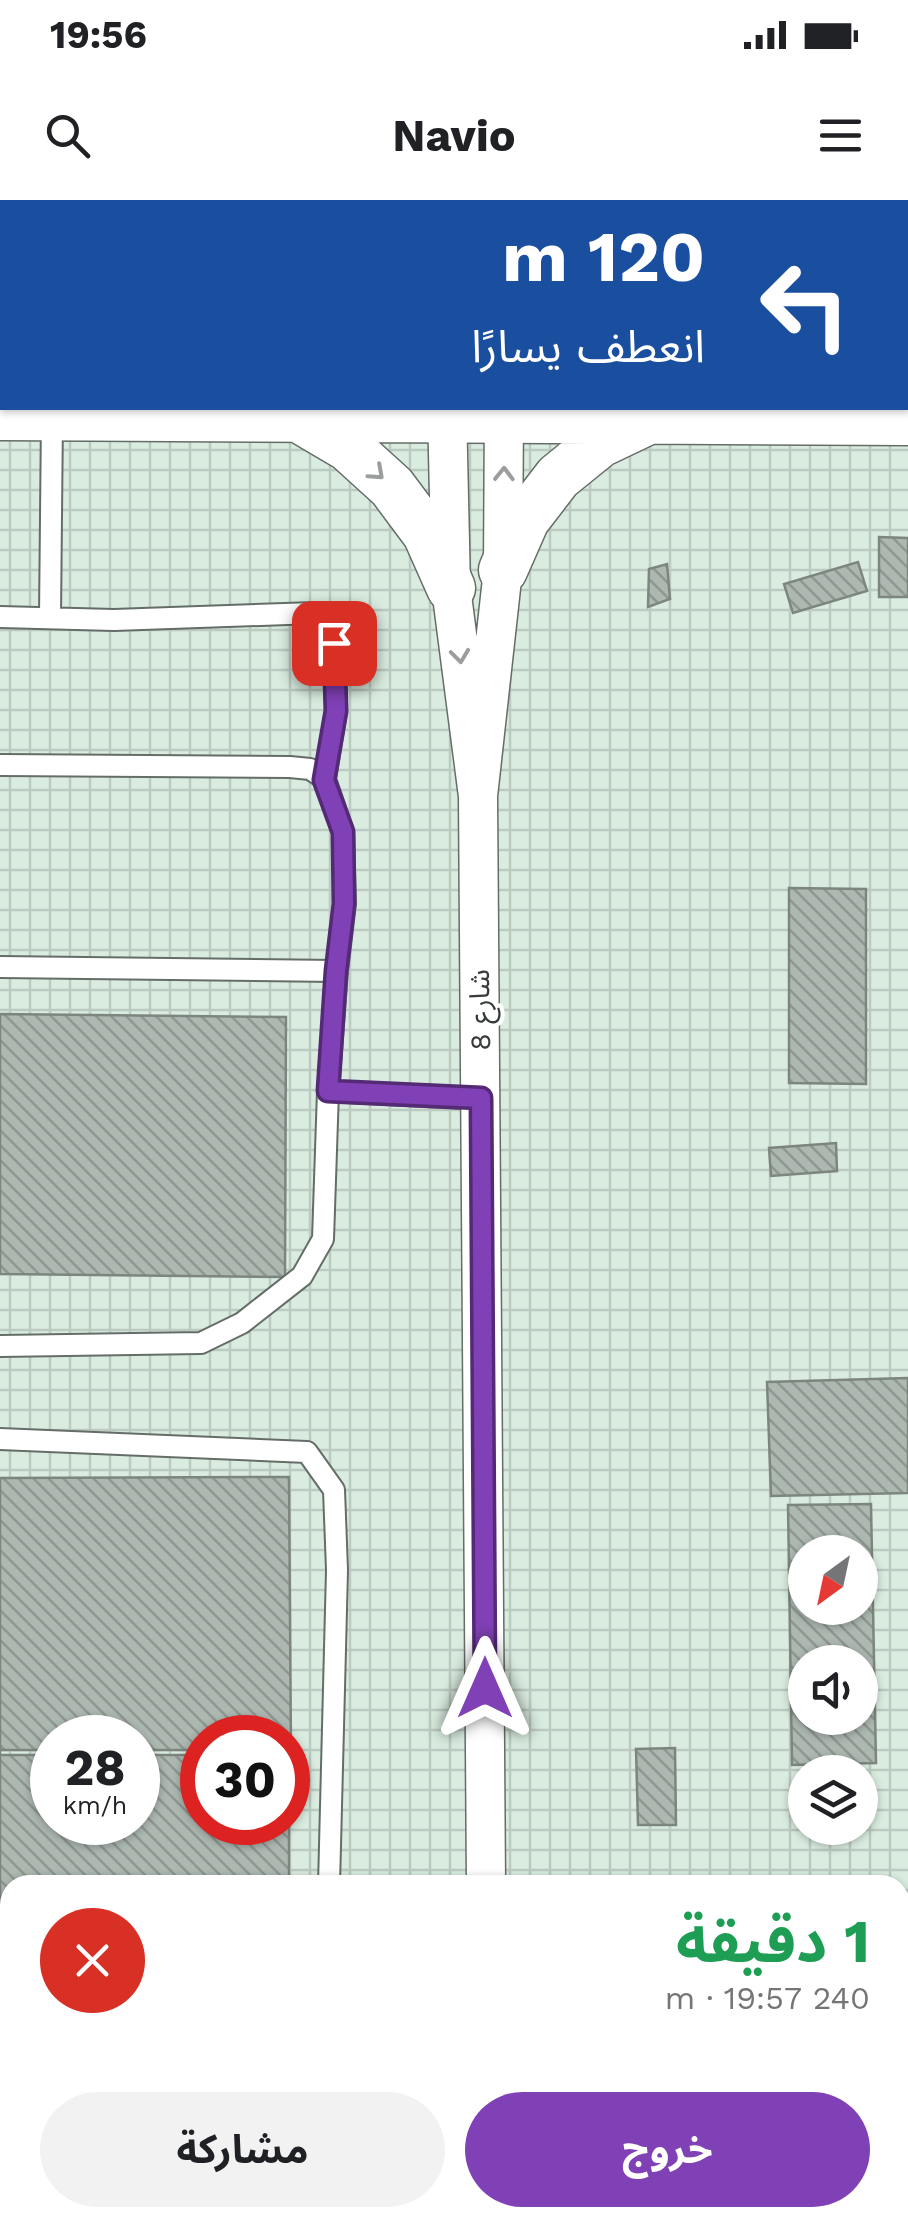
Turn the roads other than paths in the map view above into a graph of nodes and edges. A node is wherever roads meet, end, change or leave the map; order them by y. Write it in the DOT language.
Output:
graph roads {
  1 [pos="447,413"];
  2 [pos="504,414"];
  3 [pos="0,416"];
  4 [pos="52,416"];
  5 [pos="298,418"];
  6 [pos="649,420"];
  7 [pos="908,421"];
  8 [pos="503,570"];
  9 [pos="451,588"];
  10 [pos="50,616"];
  11 [pos="0,617"];
  12 [pos="0,765"];
  13 [pos="324,780"];
  14 [pos="478,796"];
  15 [pos="0,967"];
  16 [pos="336,971"];
  17 [pos="328,1091"];
  18 [pos="481,1098"];
  19 [pos="0,1346"];
  20 [pos="0,1439"];
  21 [pos="329,1875"];
  22 [pos="486,1875"];
  1 -- 2 [label="street"];
  1 -- 5 [label="street"];
  1 -- 9 [label="street, شارع 8"];
  2 -- 6 [label="street"];
  8 -- 2 [label="street, شارع 8, one-way"];
  3 -- 4 [label="street"];
  4 -- 5 [label="street"];
  4 -- 10 [label="lane"];
  5 -- 9 [label="street, one-way"];
  6 -- 7 [label="street"];
  6 -- 8 [label="street"];
  8 -- 14 [label="street, شارع 8"];
  9 -- 14 [label="street, شارع 8, one-way"];
  10 -- 11 [label="lane"];
  10 -- 13 [label="lane"];
  12 -- 13 [label="lane"];
  13 -- 16 [label="lane"];
  14 -- 18 [label="street, شارع 8"];
  15 -- 16 [label="lane"];
  16 -- 17 [label="lane"];
  17 -- 18 [label="lane"];
  17 -- 19 [label="lane"];
  18 -- 22 [label="street, شارع 8"];
  20 -- 21 [label="lane"];
}
